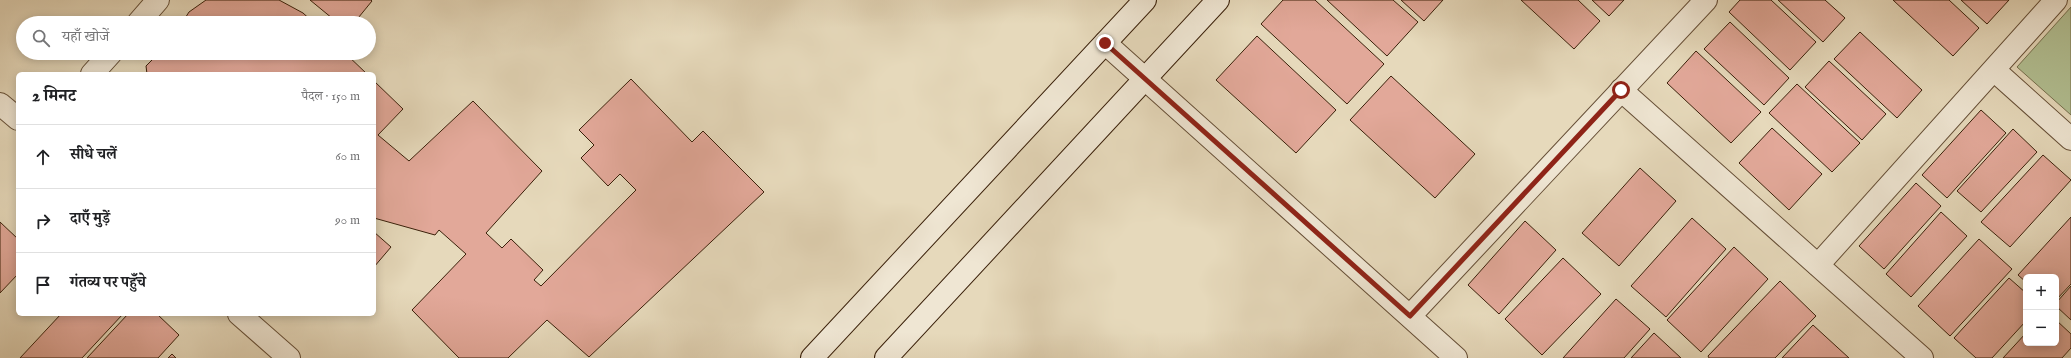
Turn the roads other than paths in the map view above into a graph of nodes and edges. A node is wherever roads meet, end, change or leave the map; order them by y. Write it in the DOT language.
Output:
graph roads {
  1 [pos="158,0"];
  2 [pos="1145,0"];
  3 [pos="1218,0"];
  4 [pos="1706,0"];
  5 [pos="2056,0"];
  6 [pos="144,16"];
  7 [pos="1105,43"];
  8 [pos="105,60"];
  9 [pos="1994,70"];
  10 [pos="94,72"];
  11 [pos="1145,79"];
  12 [pos="1621,90"];
  13 [pos="0,104"];
  14 [pos="16,117"];
  15 [pos="2071,139"];
  16 [pos="1818,265"];
  17 [pos="241,316"];
  18 [pos="1410,316"];
  19 [pos="289,358"];
  20 [pos="812,358"];
  21 [pos="886,358"];
  22 [pos="1456,358"];
  23 [pos="1922,358"];
  1 -- 6 [label="street"];
  2 -- 7 [label="street"];
  3 -- 11 [label="street"];
  4 -- 12 [label="street"];
  5 -- 9 [label="street"];
  7 -- 11 [label="street"];
  7 -- 20 [label="street"];
  8 -- 10 [label="street"];
  9 -- 15 [label="street"];
  9 -- 16 [label="street"];
  11 -- 18 [label="street"];
  11 -- 21 [label="street"];
  12 -- 16 [label="street"];
  12 -- 18 [label="street"];
  13 -- 14 [label="street"];
  16 -- 23 [label="street"];
  17 -- 19 [label="street"];
  18 -- 22 [label="street"];
}
